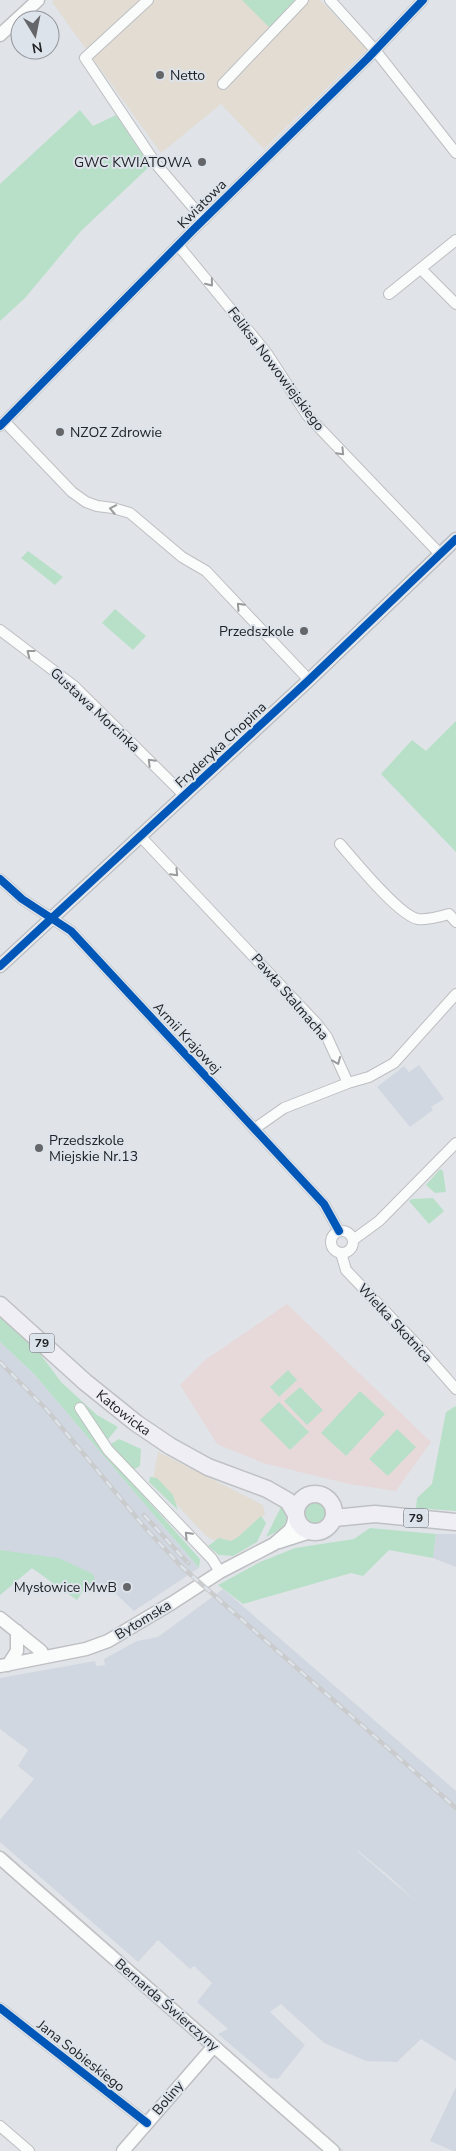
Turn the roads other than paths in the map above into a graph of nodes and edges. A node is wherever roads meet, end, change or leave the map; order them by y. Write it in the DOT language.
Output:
graph roads {
  1 [pos="38,0"];
  2 [pos="148,0"];
  3 [pos="303,0"];
  4 [pos="330,0"];
  5 [pos="423,0"];
  6 [pos="0,35"];
  7 [pos="375,50"];
  8 [pos="223,84"];
  9 [pos="456,153"];
  10 [pos="204,220"];
  11 [pos="456,240"];
  12 [pos="178,245"];
  13 [pos="421,269"];
  14 [pos="390,294"];
  15 [pos="456,304"];
  16 [pos="3,424"];
  17 [pos="456,539"];
  18 [pos="440,554"];
  19 [pos="0,630"];
  20 [pos="309,680"];
  21 [pos="185,796"];
  22 [pos="141,837"];
  23 [pos="340,844"];
  24 [pos="0,879"];
  25 [pos="53,919"];
  26 [pos="456,922"];
  27 [pos="0,966"];
  28 [pos="456,994"];
  29 [pos="348,1083"];
  30 [pos="254,1129"];
  31 [pos="456,1143"];
  32 [pos="339,1232"];
  33 [pos="354,1240"];
  34 [pos="341,1253"];
  35 [pos="0,1305"];
  36 [pos="456,1389"];
  37 [pos="80,1408"];
  38 [pos="267,1489"];
  39 [pos="304,1497"];
  40 [pos="333,1511"];
  41 [pos="295,1514"];
  42 [pos="456,1522"];
  43 [pos="310,1532"];
  44 [pos="274,1544"];
  45 [pos="220,1572"];
  46 [pos="0,1618"];
  47 [pos="17,1631"];
  48 [pos="44,1657"];
  49 [pos="4,1666"];
  50 [pos="0,1858"];
  51 [pos="0,2008"];
  52 [pos="214,2046"];
  53 [pos="147,2123"];
  54 [pos="0,2126"];
  55 [pos="29,2151"];
  56 [pos="123,2151"];
  57 [pos="333,2151"];
  1 -- 6 [label="street"];
  2 -- 10 [label="street, Kwiatowa"];
  3 -- 8 [label="street"];
  4 -- 7 [label="street"];
  5 -- 7 [label="street, Kwiatowa"];
  7 -- 9 [label="street"];
  7 -- 10 [label="street, Kwiatowa"];
  10 -- 12 [label="street, Kwiatowa"];
  11 -- 13 [label="street"];
  12 -- 16 [label="street, Kwiatowa"];
  12 -- 18 [label="street, Feliksa Nowowiejskiego, one-way"];
  13 -- 14 [label="street"];
  13 -- 15 [label="street"];
  20 -- 16 [label="street, one-way"];
  17 -- 18 [label="street, Fryderyka Chopina"];
  18 -- 20 [label="street, Fryderyka Chopina"];
  21 -- 19 [label="street, Gustawa Morcinka, one-way"];
  20 -- 21 [label="street, Fryderyka Chopina"];
  21 -- 22 [label="street, Fryderyka Chopina"];
  22 -- 25 [label="street, Fryderyka Chopina"];
  22 -- 29 [label="street, Pawła Stalmacha, one-way"];
  23 -- 26 [label="street"];
  24 -- 25 [label="street, Armii Krajowej"];
  25 -- 27 [label="street, Fryderyka Chopina"];
  25 -- 30 [label="street, Armii Krajowej"];
  28 -- 29 [label="street"];
  29 -- 30 [label="street"];
  30 -- 32 [label="street, Armii Krajowej"];
  31 -- 33 [label="street"];
  32 -- 33 [label="street"];
  32 -- 34 [label="street"];
  33 -- 34 [label="street"];
  34 -- 36 [label="street, Wielka Skotnica"];
  35 -- 38 [label="main road, Katowicka / 79"];
  45 -- 37 [label="street, one-way"];
  38 -- 39 [label="main road, Katowicka / 79"];
  38 -- 41 [label="main road, Katowicka / 79"];
  39 -- 40 [label="main road, 79"];
  39 -- 41 [label="main road"];
  40 -- 42 [label="main road, 79"];
  40 -- 43 [label="main road"];
  41 -- 43 [label="main road, 79"];
  41 -- 44 [label="street, Bytomska"];
  43 -- 44 [label="street, Bytomska"];
  44 -- 45 [label="street, Bytomska"];
  45 -- 48 [label="street, Bytomska"];
  46 -- 47 [label="street"];
  47 -- 48 [label="street"];
  47 -- 49 [label="street"];
  48 -- 49 [label="street, Bytomska"];
  50 -- 52 [label="street, Bernarda Świerczyny"];
  51 -- 53 [label="street, Jana Sobieskiego"];
  52 -- 53 [label="street, Boliny"];
  52 -- 57 [label="street, Bernarda Świerczyny"];
  53 -- 56 [label="street, Boliny"];
  54 -- 55 [label="street"];
}
